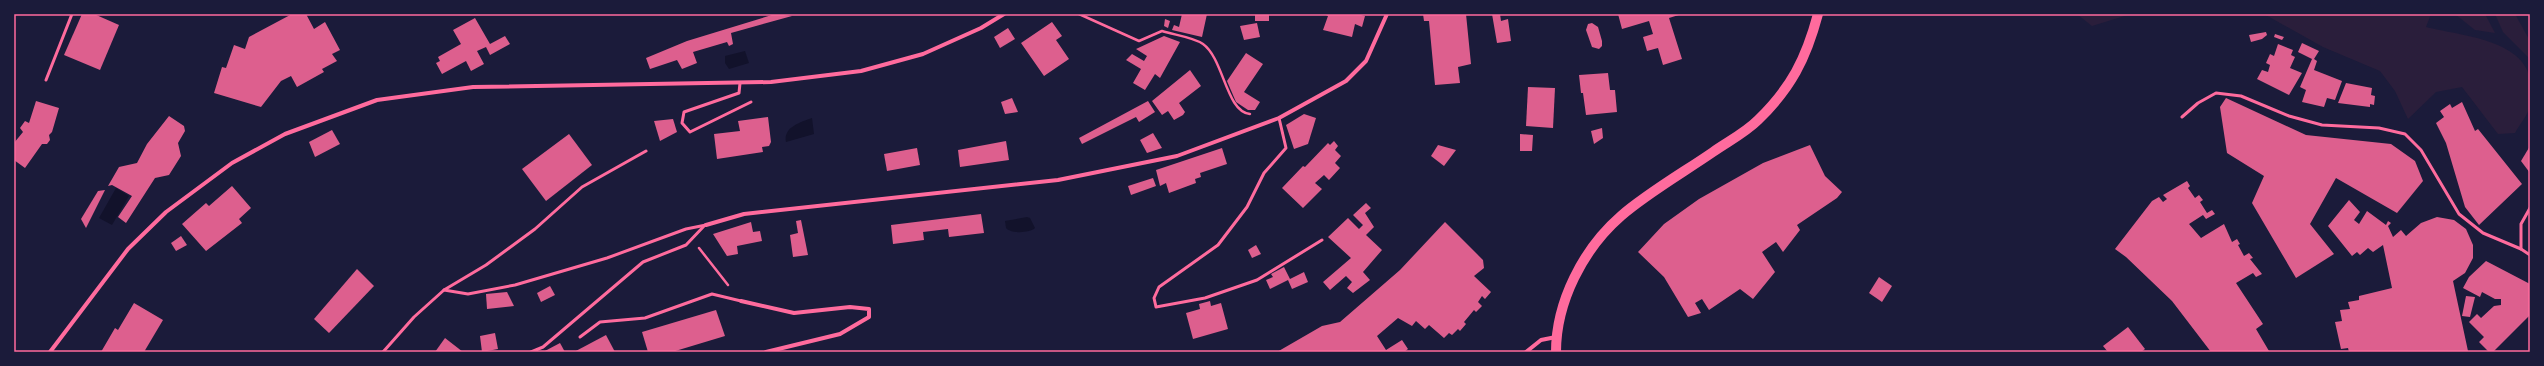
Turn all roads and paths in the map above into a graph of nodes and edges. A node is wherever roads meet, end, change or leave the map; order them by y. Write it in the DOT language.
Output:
graph roads {
  1 [pos="72,14"];
  2 [pos="1004,14"];
  3 [pos="1079,14"];
  4 [pos="1387,14"];
  5 [pos="1818,14"];
  6 [pos="46,80"];
  7 [pos="740,83"];
  8 [pos="751,102"];
  9 [pos="2182,117"];
  10 [pos="1279,118"];
  11 [pos="1268,121"];
  12 [pos="646,151"];
  13 [pos="2530,208"];
  14 [pos="706,225"];
  15 [pos="692,239"];
  16 [pos="1322,240"];
  17 [pos="2521,249"];
  18 [pos="2530,255"];
  19 [pos="444,290"];
  20 [pos="741,301"];
  21 [pos="580,337"];
  22 [pos="1556,337"];
  23 [pos="50,352"];
  24 [pos="383,352"];
  25 [pos="531,352"];
  26 [pos="766,352"];
  27 [pos="1526,352"];
  28 [pos="1556,352"];
  1 -- 6 [label="lane"];
  2 -- 7 [label="street"];
  3 -- 11 [label="path"];
  4 -- 10 [label="street"];
  5 -- 22 [label="main road"];
  7 -- 8 [label="lane"];
  7 -- 23 [label="street"];
  9 -- 17 [label="lane"];
  10 -- 11 [label="street"];
  10 -- 16 [label="lane"];
  11 -- 14 [label="street"];
  12 -- 19 [label="lane"];
  13 -- 17 [label="lane"];
  14 -- 15 [label="lane"];
  14 -- 19 [label="lane"];
  15 -- 20 [label="path"];
  15 -- 25 [label="lane"];
  17 -- 18 [label="lane"];
  19 -- 24 [label="lane"];
  20 -- 21 [label="lane"];
  20 -- 26 [label="street"];
  22 -- 27 [label="street"];
  22 -- 28 [label="main road"];
}
